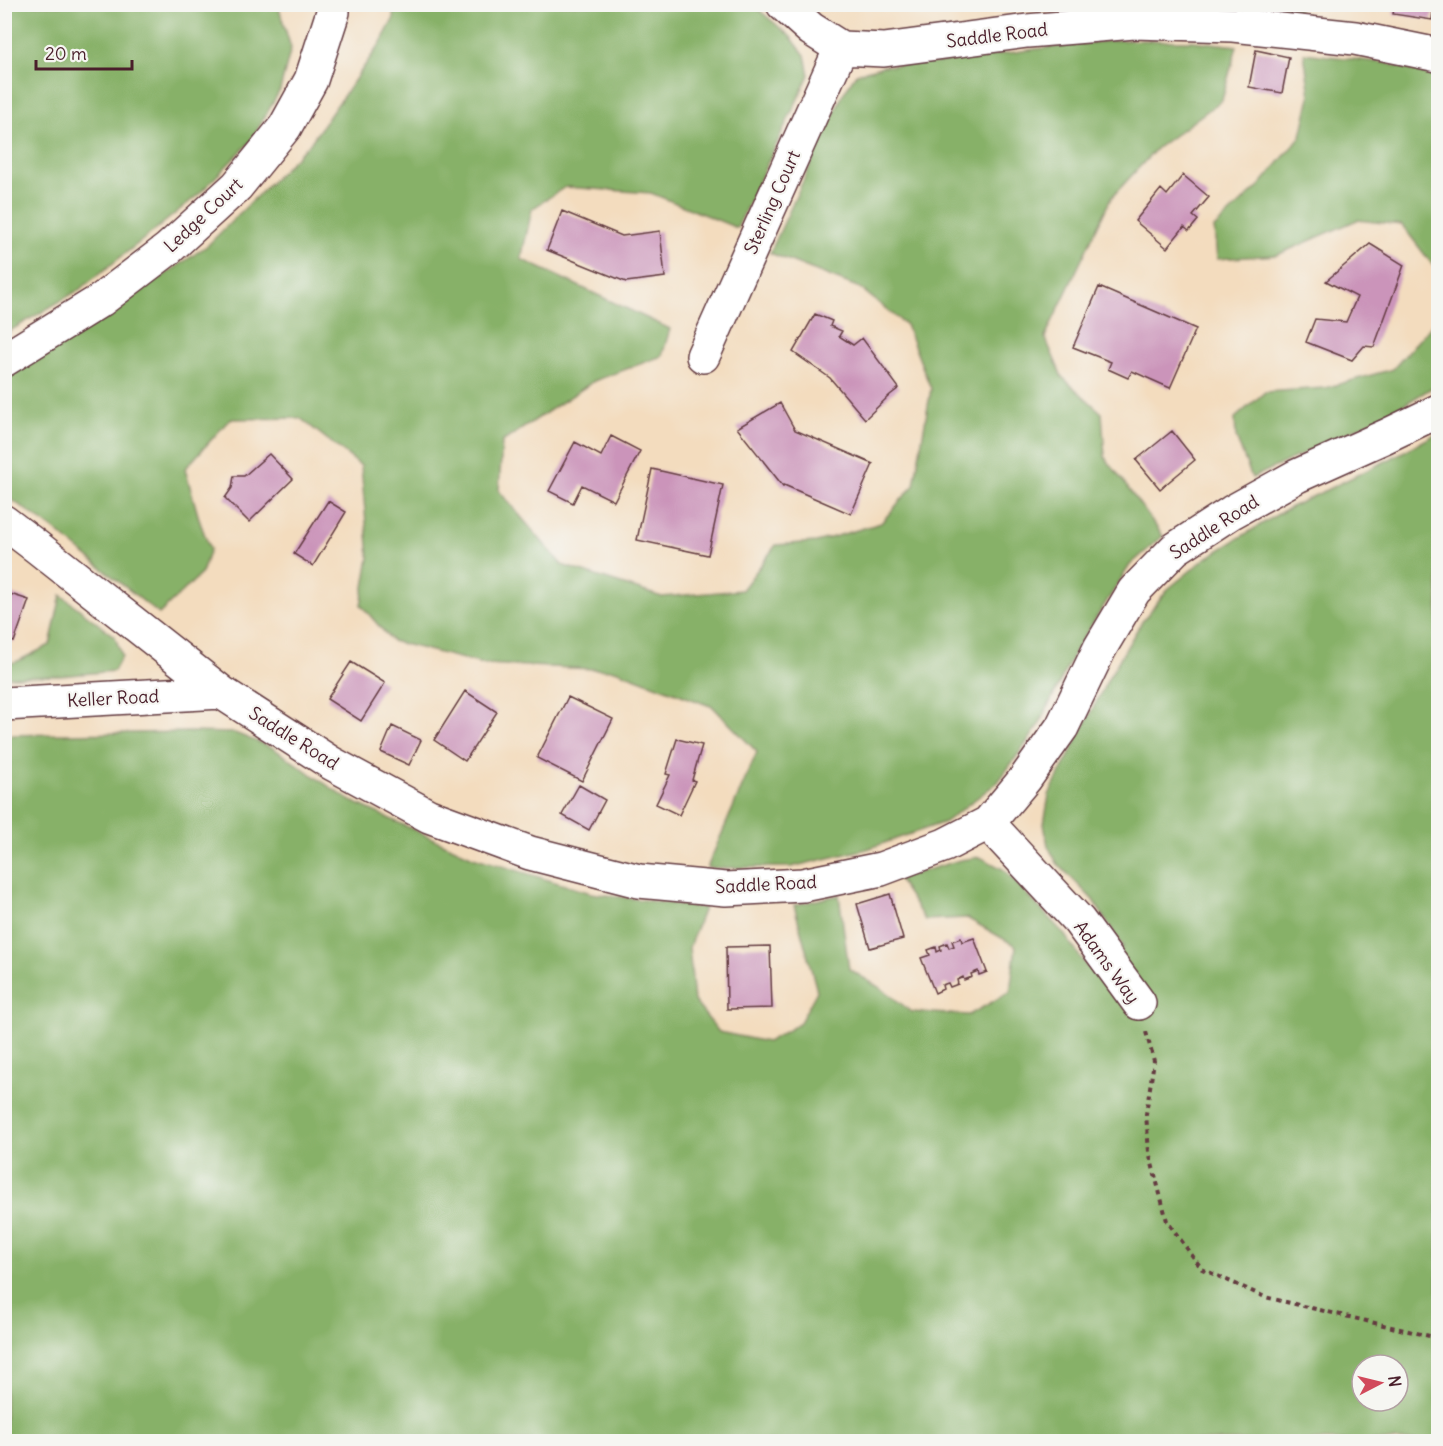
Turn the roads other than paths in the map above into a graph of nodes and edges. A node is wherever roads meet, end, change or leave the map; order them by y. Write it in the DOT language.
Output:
graph roads {
  1 [pos="783,4"];
  2 [pos="333,12"];
  3 [pos="841,48"];
  4 [pos="1438,55"];
  5 [pos="703,356"];
  6 [pos="4,360"];
  7 [pos="1438,411"];
  8 [pos="4,522"];
  9 [pos="221,692"];
  10 [pos="4,704"];
  11 [pos="988,823"];
  12 [pos="1139,1003"];
  1 -- 3 [label="street, Saddle Road"];
  2 -- 6 [label="street, Ledge Court"];
  3 -- 4 [label="street, Saddle Road"];
  3 -- 5 [label="street, Sterling Court"];
  7 -- 11 [label="street, Saddle Road"];
  8 -- 9 [label="street, Saddle Road"];
  9 -- 10 [label="street, Keller Road"];
  9 -- 11 [label="street, Saddle Road"];
  11 -- 12 [label="street, Adams Way"];
}
